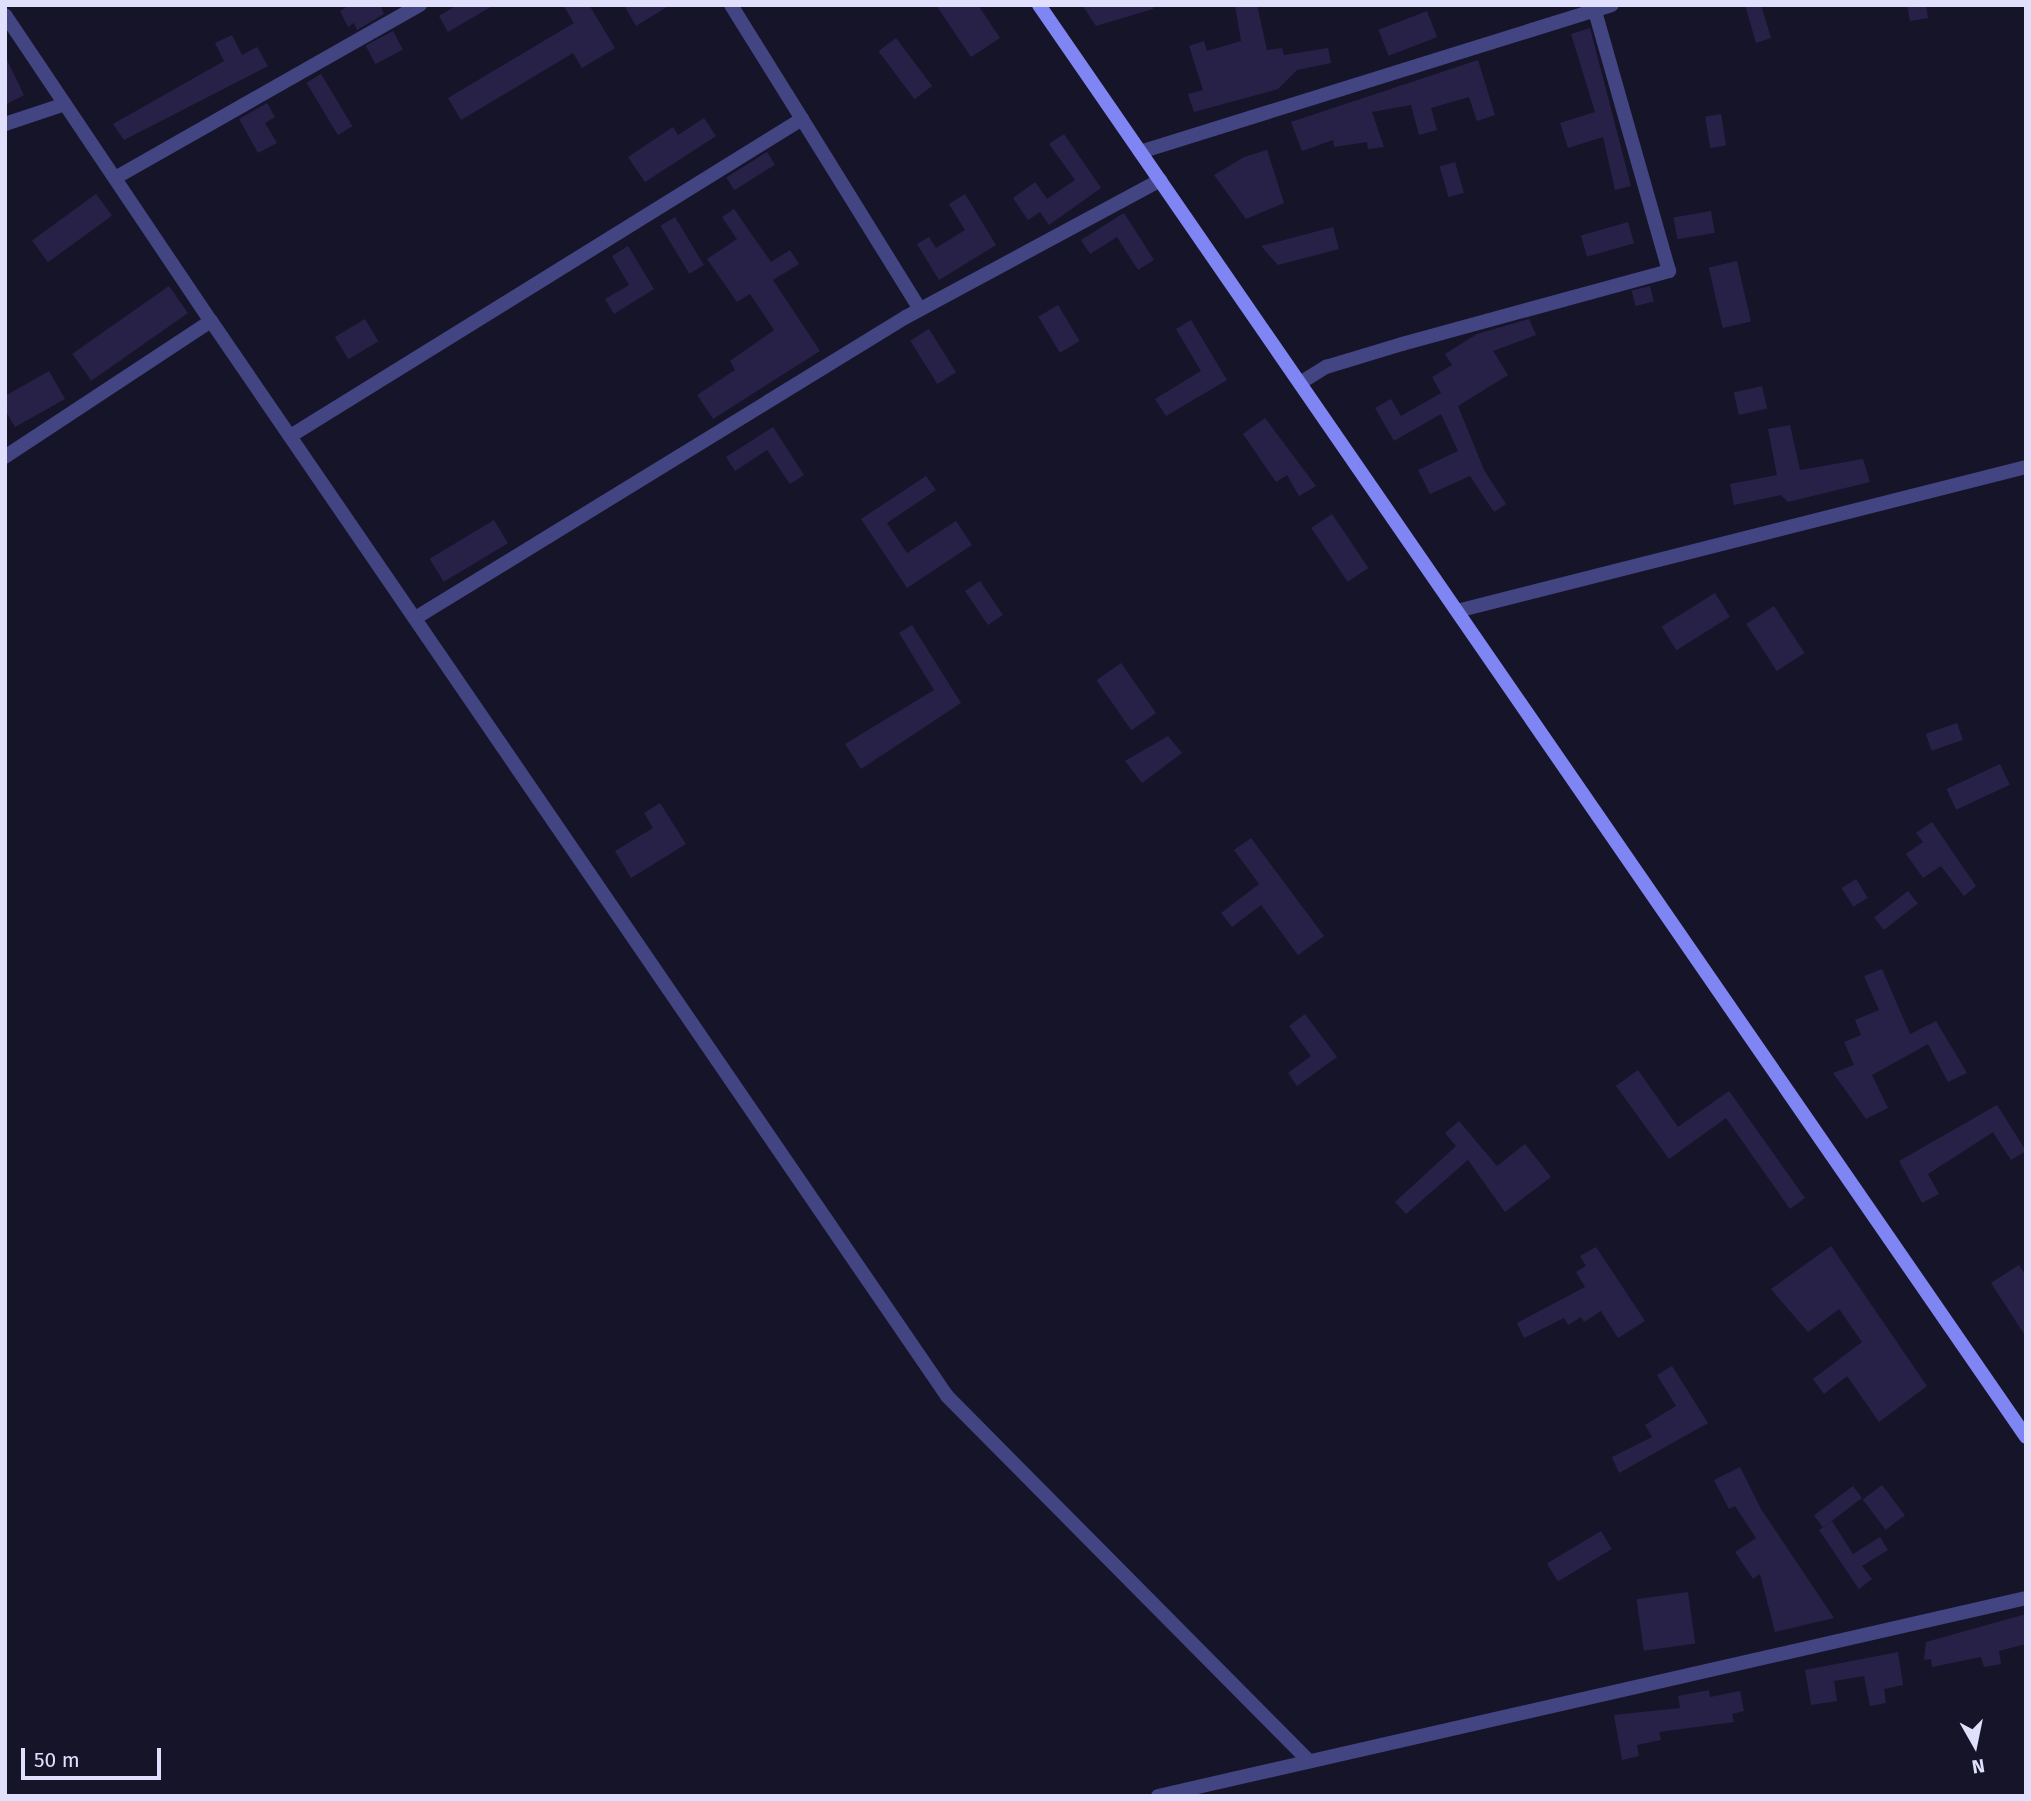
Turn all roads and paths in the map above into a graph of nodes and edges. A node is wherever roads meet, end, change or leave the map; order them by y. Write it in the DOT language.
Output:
graph roads {
  1 [pos="420,5"];
  2 [pos="731,5"];
  3 [pos="1040,5"];
  4 [pos="1612,5"];
  5 [pos="1595,10"];
  6 [pos="5,15"];
  7 [pos="65,104"];
  8 [pos="802,119"];
  9 [pos="5,124"];
  10 [pos="1140,152"];
  11 [pos="115,178"];
  12 [pos="1160,180"];
  13 [pos="920,309"];
  14 [pos="211,321"];
  15 [pos="1300,383"];
  16 [pos="292,435"];
  17 [pos="5,457"];
  18 [pos="2026,467"];
  19 [pos="1457,611"];
  20 [pos="417,617"];
  21 [pos="2026,1437"];
  22 [pos="2026,1598"];
  23 [pos="1308,1760"];
  24 [pos="1158,1796"];
  1 -- 11 [label="street"];
  2 -- 8 [label="street"];
  3 -- 10 [label="street"];
  4 -- 5 [label="street"];
  5 -- 10 [label="street"];
  5 -- 15 [label="street"];
  6 -- 7 [label="street"];
  7 -- 9 [label="street"];
  7 -- 11 [label="street"];
  8 -- 13 [label="street"];
  8 -- 16 [label="street"];
  10 -- 12 [label="street"];
  11 -- 14 [label="street"];
  12 -- 13 [label="street"];
  12 -- 15 [label="street"];
  13 -- 20 [label="street"];
  14 -- 16 [label="street"];
  14 -- 17 [label="street"];
  15 -- 19 [label="street"];
  16 -- 20 [label="street"];
  18 -- 19 [label="street"];
  19 -- 21 [label="street"];
  20 -- 23 [label="street"];
  22 -- 23 [label="street"];
  23 -- 24 [label="street"];
}
